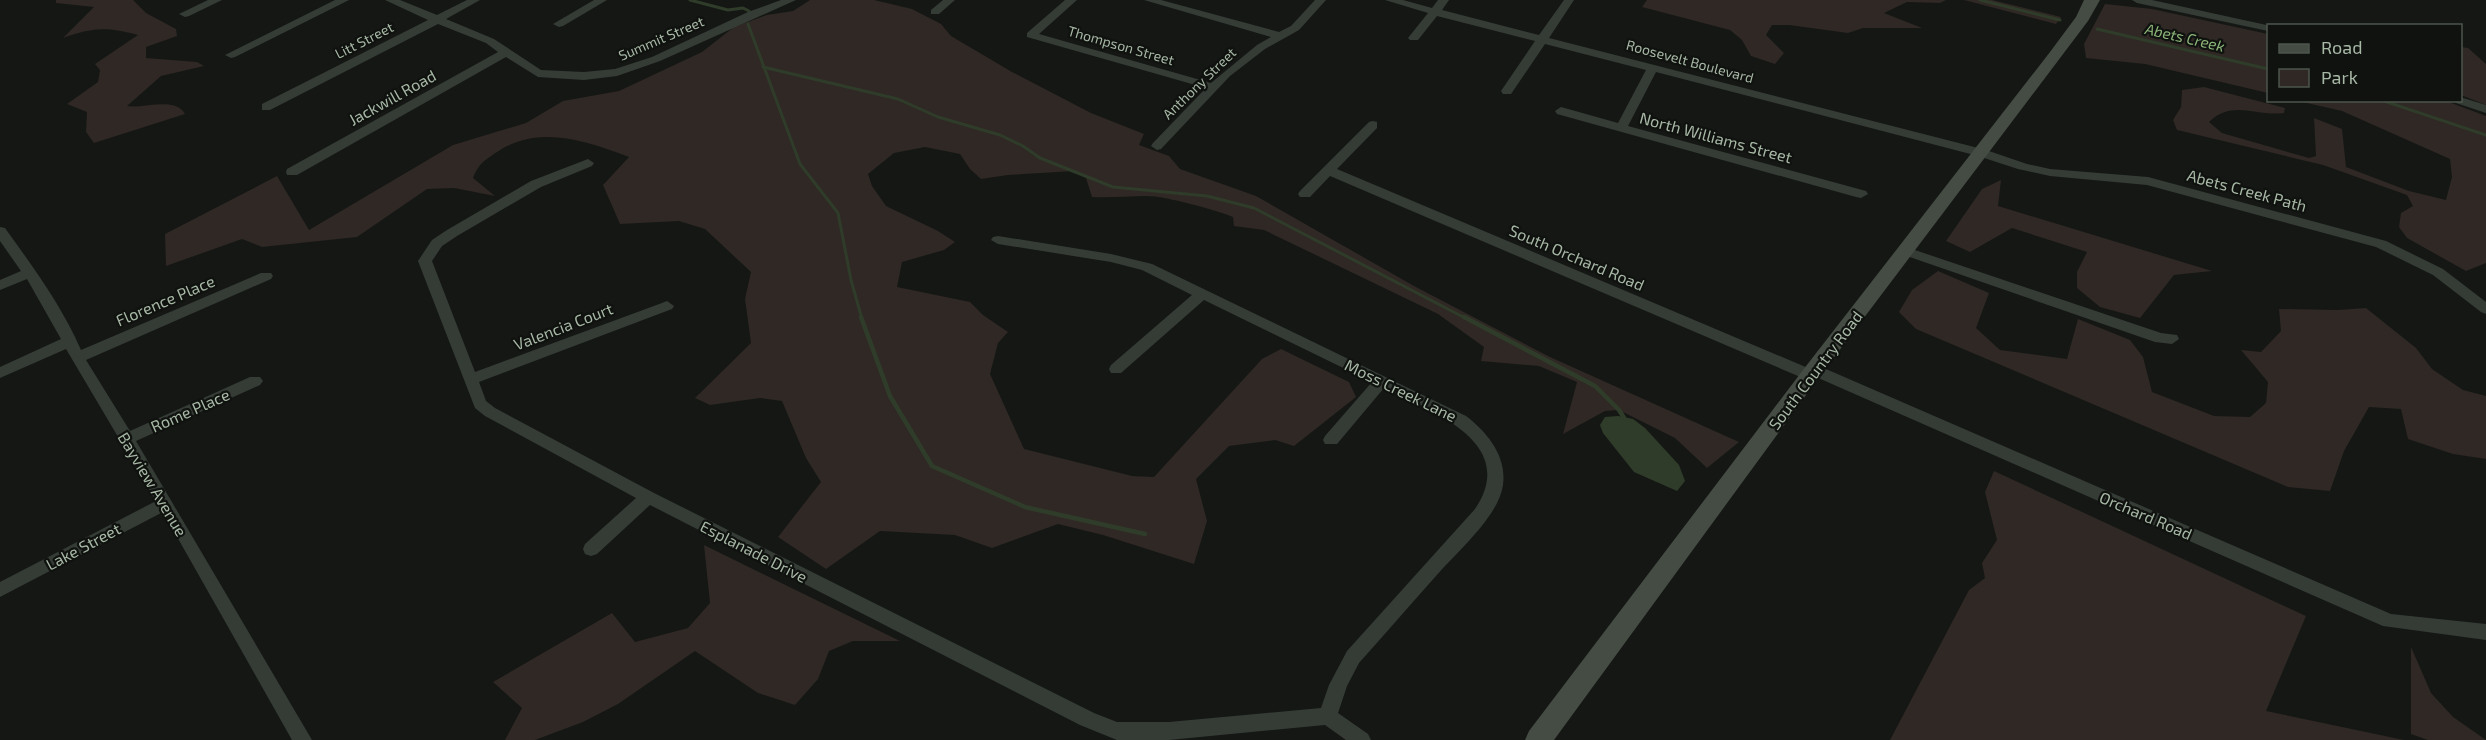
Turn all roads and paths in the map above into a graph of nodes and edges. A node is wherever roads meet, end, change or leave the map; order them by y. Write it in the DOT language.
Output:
graph roads {
  1 [pos="217,0"];
  2 [pos="344,0"];
  3 [pos="390,0"];
  4 [pos="475,0"];
  5 [pos="602,0"];
  6 [pos="791,0"];
  7 [pos="950,0"];
  8 [pos="1072,0"];
  9 [pos="1149,0"];
  10 [pos="1321,0"];
  11 [pos="1390,0"];
  12 [pos="1444,0"];
  13 [pos="1569,0"];
  14 [pos="2092,0"];
  15 [pos="2137,0"];
  16 [pos="1435,11"];
  17 [pos="935,12"];
  18 [pos="185,14"];
  19 [pos="437,20"];
  20 [pos="559,24"];
  21 [pos="2267,28"];
  22 [pos="1281,36"];
  23 [pos="1414,38"];
  24 [pos="1543,39"];
  25 [pos="508,51"];
  26 [pos="231,55"];
  27 [pos="1653,67"];
  28 [pos="1214,87"];
  29 [pos="1507,91"];
  30 [pos="2462,101"];
  31 [pos="266,107"];
  32 [pos="2486,109"];
  33 [pos="1561,111"];
  34 [pos="1373,125"];
  35 [pos="1621,128"];
  36 [pos="1157,146"];
  37 [pos="1982,153"];
  38 [pos="588,163"];
  39 [pos="1329,171"];
  40 [pos="292,172"];
  41 [pos="1305,194"];
  42 [pos="1861,194"];
  43 [pos="0,231"];
  44 [pos="998,240"];
  45 [pos="1906,251"];
  46 [pos="30,272"];
  47 [pos="266,276"];
  48 [pos="0,285"];
  49 [pos="1203,293"];
  50 [pos="667,306"];
  51 [pos="2486,309"];
  52 [pos="2172,339"];
  53 [pos="70,341"];
  54 [pos="77,358"];
  55 [pos="1116,369"];
  56 [pos="0,373"];
  57 [pos="1812,373"];
  58 [pos="472,379"];
  59 [pos="1382,380"];
  60 [pos="255,381"];
  61 [pos="126,439"];
  62 [pos="1331,440"];
  63 [pos="648,497"];
  64 [pos="166,503"];
  65 [pos="591,549"];
  66 [pos="0,590"];
  67 [pos="2486,632"];
  68 [pos="1328,716"];
  69 [pos="1190,735"];
  70 [pos="302,740"];
  71 [pos="1361,740"];
  72 [pos="1538,740"];
  1 -- 18 [label="street"];
  2 -- 26 [label="street"];
  3 -- 19 [label="street, Summit Street"];
  4 -- 19 [label="street, Litt Street"];
  5 -- 20 [label="street"];
  6 -- 25 [label="street, Summit Street"];
  7 -- 17 [label="street"];
  8 -- 28 [label="street, Thompson Street"];
  9 -- 22 [label="street"];
  10 -- 22 [label="street, Anthony Street"];
  11 -- 16 [label="street, Roosevelt Boulevard"];
  12 -- 16 [label="street"];
  13 -- 24 [label="street"];
  14 -- 37 [label="main road, South Country Road"];
  15 -- 21 [label="street"];
  16 -- 23 [label="street"];
  16 -- 24 [label="street, Roosevelt Boulevard"];
  19 -- 25 [label="street, Summit Street"];
  19 -- 31 [label="street, Litt Street"];
  22 -- 28 [label="street, Anthony Street"];
  24 -- 27 [label="street, Roosevelt Boulevard"];
  24 -- 29 [label="street"];
  25 -- 40 [label="street, Jackwill Road"];
  27 -- 35 [label="street"];
  27 -- 37 [label="street, Roosevelt Boulevard"];
  28 -- 36 [label="street, Anthony Street"];
  30 -- 32 [label="street"];
  33 -- 35 [label="street, North Williams Street"];
  34 -- 39 [label="street"];
  35 -- 42 [label="street, North Williams Street"];
  37 -- 45 [label="main road, South Country Road"];
  37 -- 51 [label="street, Abets Creek Path"];
  38 -- 58 [label="street, Esplanade Drive"];
  39 -- 41 [label="street"];
  39 -- 57 [label="street, South Orchard Road"];
  43 -- 46 [label="street, Bayview Avenue"];
  44 -- 49 [label="street, Moss Creek Lane"];
  45 -- 52 [label="street"];
  45 -- 57 [label="main road, South Country Road"];
  46 -- 48 [label="street"];
  46 -- 53 [label="street, Bayview Avenue"];
  47 -- 54 [label="street, Florence Place"];
  49 -- 55 [label="street"];
  49 -- 59 [label="street, Moss Creek Lane"];
  50 -- 58 [label="street, Valencia Court"];
  53 -- 54 [label="street, Bayview Avenue"];
  53 -- 56 [label="street"];
  54 -- 61 [label="street, Bayview Avenue"];
  57 -- 67 [label="street, Orchard Road"];
  57 -- 72 [label="main road, South Country Road"];
  58 -- 63 [label="street, Esplanade Drive"];
  59 -- 62 [label="street"];
  59 -- 68 [label="street, Moss Creek Lane"];
  60 -- 61 [label="street, Rome Place"];
  61 -- 64 [label="street, Bayview Avenue"];
  63 -- 65 [label="street"];
  63 -- 69 [label="street, Esplanade Drive"];
  64 -- 66 [label="street, Lake Street"];
  64 -- 70 [label="street, Bayview Avenue"];
  68 -- 69 [label="street, Esplanade Drive"];
  68 -- 71 [label="street"];
}
